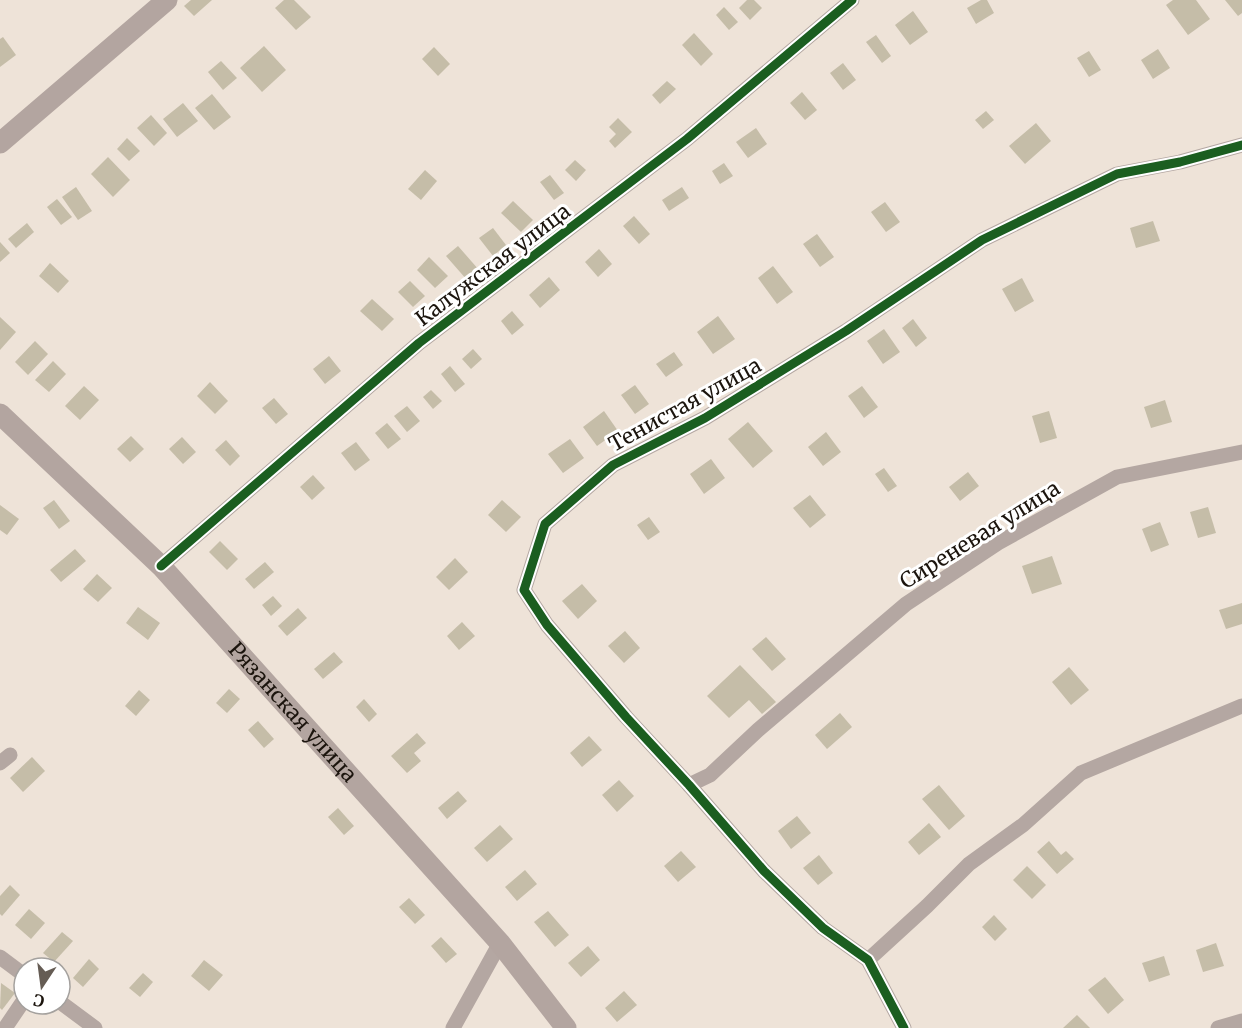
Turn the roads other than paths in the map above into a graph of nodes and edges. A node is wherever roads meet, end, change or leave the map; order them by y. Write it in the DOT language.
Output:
graph roads {
  1 [pos="167,0"];
  2 [pos="852,0"];
  3 [pos="0,143"];
  4 [pos="1242,145"];
  5 [pos="0,414"];
  6 [pos="1242,452"];
  7 [pos="162,566"];
  8 [pos="1242,706"];
  9 [pos="689,785"];
  10 [pos="500,943"];
  11 [pos="868,960"];
  12 [pos="72,1011"];
  13 [pos="1242,1021"];
  14 [pos="95,1028"];
  15 [pos="453,1028"];
  16 [pos="566,1028"];
  17 [pos="904,1028"];
  18 [pos="1220,1028"];
  1 -- 3 [label="main road"];
  2 -- 7 [label="street, Калужская улица"];
  4 -- 9 [label="street, Тенистая улица"];
  5 -- 7 [label="main road, Рязанская улица"];
  6 -- 9 [label="street, Сиреневая улица"];
  7 -- 10 [label="main road, Рязанская улица"];
  8 -- 11 [label="street"];
  9 -- 11 [label="street, Тенистая улица"];
  10 -- 15 [label="street"];
  10 -- 16 [label="main road, Рязанская улица"];
  11 -- 17 [label="street, Тенистая улица"];
  12 -- 14 [label="street"];
  13 -- 18 [label="street"];
}
